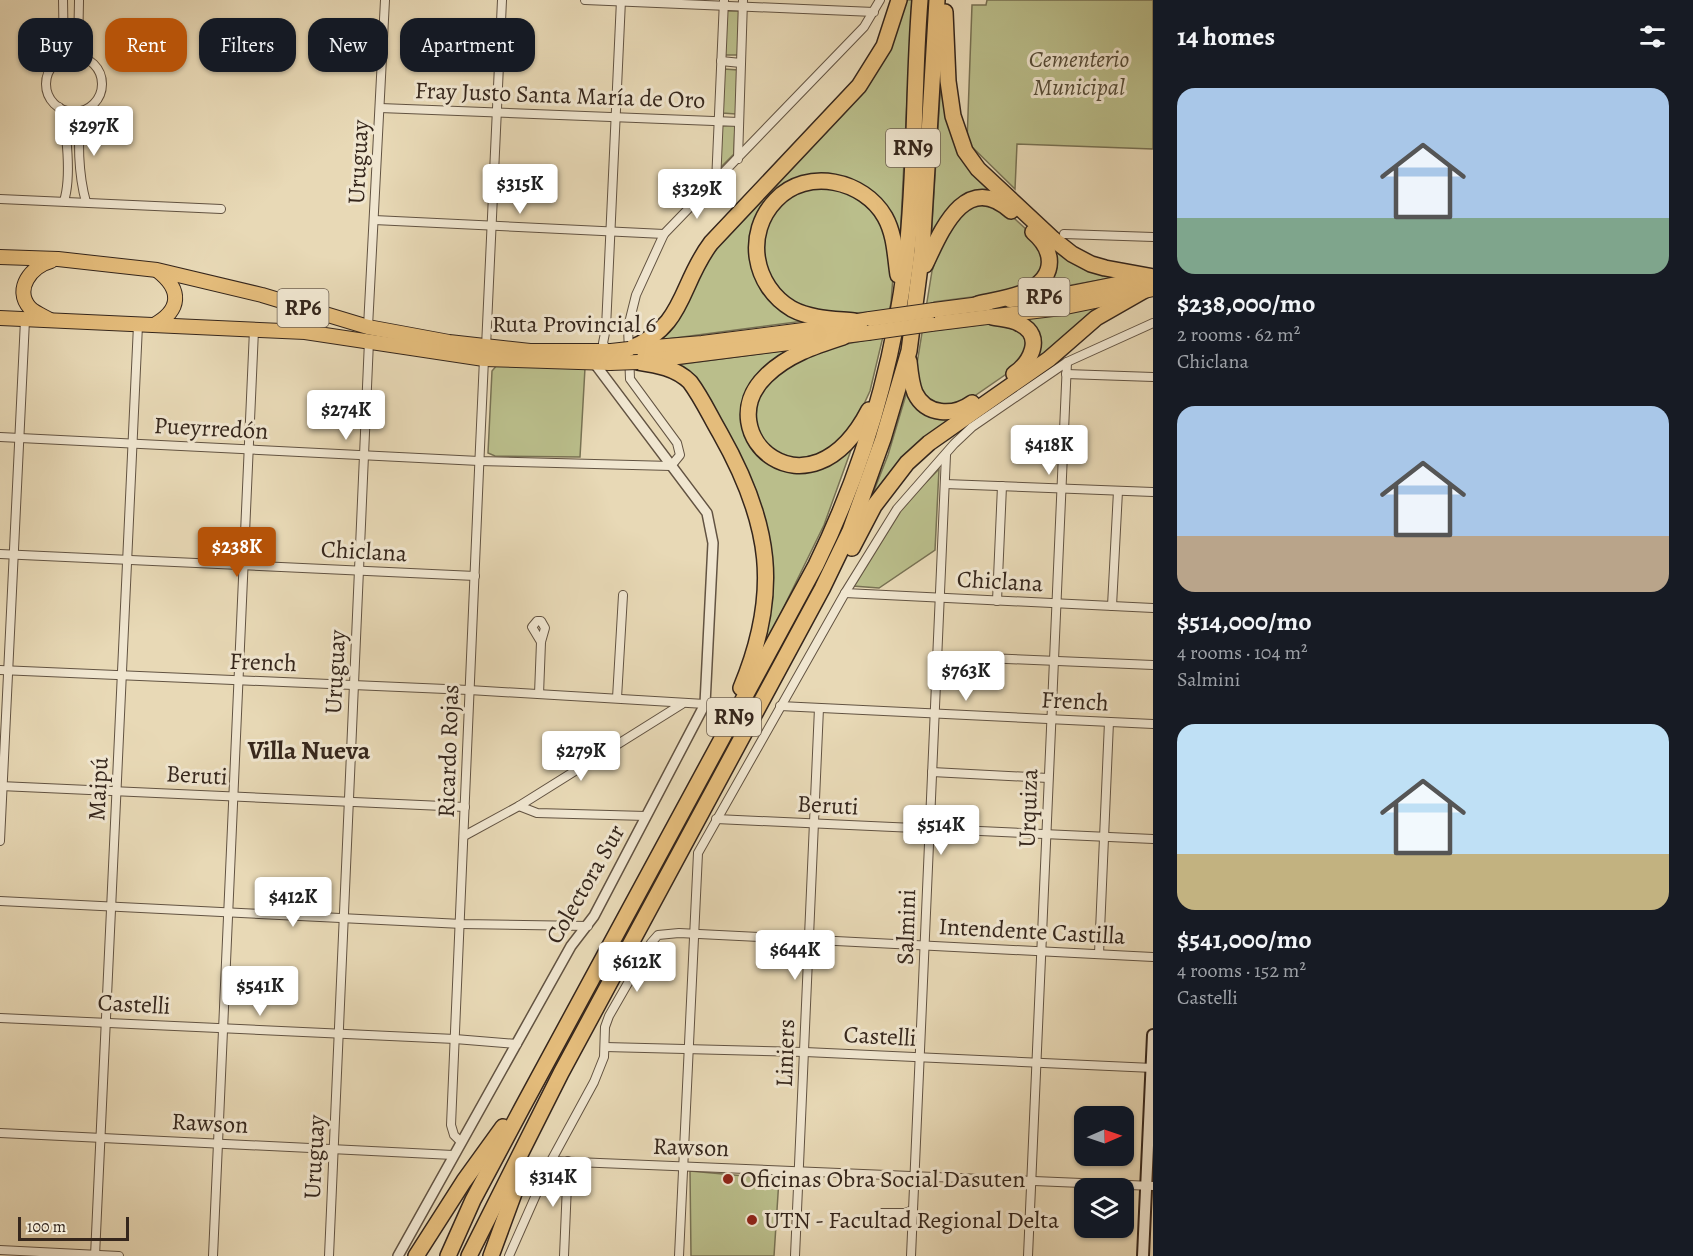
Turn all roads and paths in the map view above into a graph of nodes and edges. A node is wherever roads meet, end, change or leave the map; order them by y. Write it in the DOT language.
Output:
graph roads {
  1 [pos="63,0"];
  2 [pos="79,0"];
  3 [pos="385,0"];
  4 [pos="502,0"];
  5 [pos="585,0"];
  6 [pos="880,0"];
  7 [pos="899,0"];
  8 [pos="920,0"];
  9 [pos="937,0"];
  10 [pos="945,0"];
  11 [pos="621,1"];
  12 [pos="724,3"];
  13 [pos="743,3"];
  14 [pos="874,12"];
  15 [pos="63,18"];
  16 [pos="79,18"];
  17 [pos="721,61"];
  18 [pos="741,63"];
  19 [pos="93,65"];
  20 [pos="49,72"];
  21 [pos="59,107"];
  22 [pos="380,108"];
  23 [pos="82,111"];
  24 [pos="497,112"];
  25 [pos="617,117"];
  26 [pos="719,121"];
  27 [pos="739,122"];
  28 [pos="738,159"];
  29 [pos="716,183"];
  30 [pos="0,199"];
  31 [pos="64,201"];
  32 [pos="86,202"];
  33 [pos="221,209"];
  34 [pos="374,220"];
  35 [pos="492,226"];
  36 [pos="609,232"];
  37 [pos="664,234"];
  38 [pos="1064,234"];
  39 [pos="1153,237"];
  40 [pos="0,257"];
  41 [pos="58,259"];
  42 [pos="157,270"];
  43 [pos="920,276"];
  44 [pos="1151,283"];
  45 [pos="901,296"];
  46 [pos="978,304"];
  47 [pos="992,317"];
  48 [pos="0,318"];
  49 [pos="51,321"];
  50 [pos="854,321"];
  51 [pos="25,323"];
  52 [pos="1153,323"];
  53 [pos="0,324"];
  54 [pos="138,325"];
  55 [pos="154,325"];
  56 [pos="254,330"];
  57 [pos="369,334"];
  58 [pos="843,337"];
  59 [pos="909,351"];
  60 [pos="485,353"];
  61 [pos="642,354"];
  62 [pos="610,355"];
  63 [pos="1067,362"];
  64 [pos="595,364"];
  65 [pos="885,374"];
  66 [pos="1066,374"];
  67 [pos="1153,377"];
  68 [pos="0,437"];
  69 [pos="20,438"];
  70 [pos="133,444"];
  71 [pos="249,449"];
  72 [pos="364,455"];
  73 [pos="946,455"];
  74 [pos="479,461"];
  75 [pos="671,466"];
  76 [pos="945,484"];
  77 [pos="1002,486"];
  78 [pos="1061,489"];
  79 [pos="1118,491"];
  80 [pos="1153,492"];
  81 [pos="0,554"];
  82 [pos="14,555"];
  83 [pos="128,561"];
  84 [pos="244,566"];
  85 [pos="359,571"];
  86 [pos="475,576"];
  87 [pos="822,589"];
  88 [pos="845,593"];
  89 [pos="623,595"];
  90 [pos="940,598"];
  91 [pos="997,601"];
  92 [pos="1055,603"];
  93 [pos="1112,606"];
  94 [pos="1153,608"];
  95 [pos="542,642"];
  96 [pos="937,656"];
  97 [pos="1053,661"];
  98 [pos="1153,665"];
  99 [pos="4,670"];
  100 [pos="122,676"];
  101 [pos="238,681"];
  102 [pos="354,686"];
  103 [pos="469,690"];
  104 [pos="539,694"];
  105 [pos="617,698"];
  106 [pos="682,704"];
  107 [pos="705,704"];
  108 [pos="780,706"];
  109 [pos="819,708"];
  110 [pos="935,713"];
  111 [pos="1051,719"];
  112 [pos="1110,722"];
  113 [pos="1153,724"];
  114 [pos="932,772"];
  115 [pos="1048,777"];
  116 [pos="699,782"];
  117 [pos="1,786"];
  118 [pos="117,791"];
  119 [pos="233,796"];
  120 [pos="349,801"];
  121 [pos="519,806"];
  122 [pos="465,807"];
  123 [pos="646,816"];
  124 [pos="716,819"];
  125 [pos="814,824"];
  126 [pos="930,829"];
  127 [pos="1046,834"];
  128 [pos="465,836"];
  129 [pos="1104,837"];
  130 [pos="1153,839"];
  131 [pos="0,841"];
  132 [pos="0,901"];
  133 [pos="112,907"];
  134 [pos="228,912"];
  135 [pos="344,918"];
  136 [pos="462,924"];
  137 [pos="588,926"];
  138 [pos="693,933"];
  139 [pos="809,941"];
  140 [pos="925,946"];
  141 [pos="1041,951"];
  142 [pos="1099,954"];
  143 [pos="1153,957"];
  144 [pos="0,1018"];
  145 [pos="106,1023"];
  146 [pos="223,1028"];
  147 [pos="339,1033"];
  148 [pos="1153,1035"];
  149 [pos="456,1038"];
  150 [pos="517,1044"];
  151 [pos="605,1047"];
  152 [pos="689,1049"];
  153 [pos="805,1052"];
  154 [pos="920,1058"];
  155 [pos="1036,1063"];
  156 [pos="1152,1068"];
  157 [pos="561,1073"];
  158 [pos="522,1108"];
  159 [pos="0,1133"];
  160 [pos="101,1137"];
  161 [pos="461,1142"];
  162 [pos="218,1143"];
  163 [pos="334,1148"];
  164 [pos="453,1155"];
  165 [pos="551,1161"];
  166 [pos="568,1161"];
  167 [pos="683,1166"];
  168 [pos="800,1171"];
  169 [pos="915,1176"];
  170 [pos="1031,1181"];
  171 [pos="1150,1186"];
  172 [pos="914,1210"];
  173 [pos="880,1213"];
  174 [pos="0,1250"];
  175 [pos="95,1255"];
  176 [pos="119,1256"];
  177 [pos="213,1256"];
  178 [pos="329,1256"];
  179 [pos="398,1256"];
  180 [pos="417,1256"];
  181 [pos="448,1256"];
  182 [pos="469,1256"];
  183 [pos="491,1256"];
  184 [pos="509,1256"];
  185 [pos="564,1256"];
  186 [pos="680,1256"];
  187 [pos="795,1256"];
  188 [pos="911,1256"];
  189 [pos="1028,1256"];
  190 [pos="1143,1256"];
  1 -- 15 [label="street"];
  2 -- 16 [label="street"];
  3 -- 22 [label="street, Uruguay"];
  4 -- 24 [label="street, Ricardo Rojas"];
  5 -- 11 [label="street"];
  6 -- 14 [label="street"];
  7 -- 61 [label="highway"];
  8 -- 45 [label="highway, RN9"];
  9 -- 43 [label="highway, RN9"];
  10 -- 44 [label="highway"];
  11 -- 12 [label="street"];
  11 -- 25 [label="street"];
  12 -- 13 [label="street"];
  12 -- 17 [label="street"];
  13 -- 14 [label="street"];
  13 -- 18 [label="street"];
  14 -- 28 [label="street"];
  17 -- 18 [label="street"];
  17 -- 26 [label="street"];
  18 -- 27 [label="street"];
  19 -- 23 [label="street"];
  20 -- 21 [label="street"];
  21 -- 23 [label="street"];
  21 -- 31 [label="street"];
  22 -- 24 [label="street, Fray Justo Santa María de Oro"];
  22 -- 34 [label="street, Uruguay"];
  23 -- 32 [label="street"];
  24 -- 25 [label="street, Fray Justo Santa María de Oro"];
  24 -- 35 [label="street, Ricardo Rojas"];
  25 -- 26 [label="street, Fray Justo Santa María de Oro"];
  25 -- 36 [label="street"];
  26 -- 27 [label="street, Fray Justo Santa María de Oro"];
  26 -- 29 [label="street"];
  27 -- 28 [label="street"];
  28 -- 29 [label="street"];
  29 -- 37 [label="street"];
  30 -- 31 [label="street"];
  31 -- 32 [label="street"];
  32 -- 33 [label="street"];
  34 -- 35 [label="street"];
  34 -- 57 [label="street, Uruguay"];
  35 -- 36 [label="street"];
  35 -- 60 [label="street, Ricardo Rojas"];
  36 -- 37 [label="street"];
  36 -- 62 [label="street"];
  37 -- 75 [label="street"];
  38 -- 39 [label="street"];
  40 -- 41 [label="highway, Ruta Provincial 6 / RP6"];
  41 -- 42 [label="highway, Ruta Provincial 6 / RP6"];
  41 -- 49 [label="highway"];
  42 -- 55 [label="highway"];
  42 -- 57 [label="highway, Ruta Provincial 6 / RP6"];
  43 -- 46 [label="highway"];
  43 -- 59 [label="highway, RN9"];
  44 -- 46 [label="highway, Ruta Provincial 6 / RP6"];
  44 -- 47 [label="highway, Ruta Provincial 6 / RP6"];
  44 -- 87 [label="highway"];
  45 -- 50 [label="highway"];
  45 -- 65 [label="highway, RN9"];
  46 -- 50 [label="highway, Ruta Provincial 6 / RP6, bridge"];
  47 -- 58 [label="highway, Ruta Provincial 6 / RP6, bridge"];
  47 -- 59 [label="highway"];
  48 -- 51 [label="highway, Ruta Provincial 6 / RP6"];
  49 -- 51 [label="highway, Ruta Provincial 6 / RP6"];
  49 -- 54 [label="highway, Ruta Provincial 6 / RP6"];
  50 -- 61 [label="highway, Ruta Provincial 6 / RP6"];
  51 -- 53 [label="street"];
  51 -- 69 [label="street"];
  52 -- 63 [label="street"];
  54 -- 55 [label="highway, Ruta Provincial 6 / RP6"];
  54 -- 70 [label="street, Maipú"];
  55 -- 56 [label="highway, Ruta Provincial 6 / RP6"];
  56 -- 57 [label="highway, Ruta Provincial 6 / RP6"];
  56 -- 71 [label="street"];
  57 -- 60 [label="highway, Ruta Provincial 6 / RP6"];
  57 -- 72 [label="street, Uruguay"];
  58 -- 61 [label="highway, Ruta Provincial 6 / RP6"];
  58 -- 65 [label="highway"];
  59 -- 87 [label="highway, RN9"];
  60 -- 62 [label="highway, Ruta Provincial 6 / RP6"];
  60 -- 64 [label="highway, Ruta Provincial 6 / RP6"];
  60 -- 74 [label="street, Ricardo Rojas"];
  61 -- 62 [label="highway, Ruta Provincial 6 / RP6, bridge"];
  61 -- 116 [label="highway"];
  62 -- 64 [label="highway, Ruta Provincial 6 / RP6"];
  63 -- 66 [label="street, Urquiza"];
  63 -- 73 [label="street"];
  64 -- 75 [label="street, Colectora Sur"];
  65 -- 116 [label="highway, RN9"];
  66 -- 67 [label="street"];
  66 -- 78 [label="street, Urquiza"];
  68 -- 69 [label="street, Pueyrredón"];
  69 -- 70 [label="street, Pueyrredón"];
  69 -- 82 [label="street"];
  70 -- 71 [label="street, Pueyrredón"];
  70 -- 83 [label="street, Maipú"];
  71 -- 72 [label="street, Pueyrredón"];
  71 -- 84 [label="street"];
  72 -- 74 [label="street, Pueyrredón"];
  72 -- 85 [label="street, Uruguay"];
  73 -- 76 [label="street, Salmini"];
  73 -- 88 [label="street"];
  74 -- 75 [label="street, Pueyrredón"];
  74 -- 86 [label="street, Ricardo Rojas"];
  75 -- 107 [label="street, Colectora Sur"];
  76 -- 77 [label="street"];
  76 -- 90 [label="street, Salmini"];
  77 -- 78 [label="street"];
  77 -- 91 [label="street"];
  78 -- 79 [label="street"];
  78 -- 92 [label="street, Urquiza"];
  79 -- 80 [label="street"];
  79 -- 93 [label="street"];
  81 -- 82 [label="street, Chiclana"];
  82 -- 83 [label="street, Chiclana"];
  82 -- 99 [label="street"];
  83 -- 84 [label="street, Chiclana"];
  83 -- 100 [label="street, Maipú"];
  84 -- 85 [label="street, Chiclana"];
  84 -- 101 [label="street"];
  85 -- 86 [label="street, Chiclana"];
  85 -- 102 [label="street, Uruguay"];
  86 -- 103 [label="street, Ricardo Rojas"];
  87 -- 157 [label="highway, RN9"];
  88 -- 90 [label="street, Chiclana"];
  88 -- 108 [label="street"];
  89 -- 105 [label="street"];
  90 -- 91 [label="street, Chiclana"];
  90 -- 96 [label="street, Salmini"];
  91 -- 92 [label="street, Chiclana"];
  92 -- 93 [label="street, Chiclana"];
  92 -- 97 [label="street, Urquiza"];
  93 -- 94 [label="street, Chiclana"];
  95 -- 104 [label="street"];
  96 -- 97 [label="street"];
  96 -- 110 [label="street, Salmini"];
  97 -- 98 [label="street"];
  97 -- 111 [label="street, Urquiza"];
  99 -- 100 [label="street, French"];
  99 -- 117 [label="street"];
  100 -- 101 [label="street, French"];
  100 -- 118 [label="street, Maipú"];
  101 -- 102 [label="street, French"];
  101 -- 119 [label="street"];
  102 -- 103 [label="street, French"];
  102 -- 120 [label="street, Uruguay"];
  103 -- 104 [label="street, French"];
  103 -- 122 [label="street, Ricardo Rojas"];
  104 -- 105 [label="street, French"];
  105 -- 106 [label="street, French"];
  106 -- 107 [label="street, French"];
  106 -- 121 [label="street"];
  107 -- 123 [label="street, Colectora Sur"];
  108 -- 109 [label="street, French"];
  108 -- 124 [label="street"];
  109 -- 110 [label="street, French"];
  109 -- 125 [label="street, Liniers"];
  110 -- 111 [label="street, French"];
  110 -- 114 [label="street, Salmini"];
  111 -- 112 [label="street, French"];
  111 -- 115 [label="street, Urquiza"];
  112 -- 113 [label="street, French"];
  112 -- 129 [label="street"];
  114 -- 115 [label="street"];
  114 -- 126 [label="street, Salmini"];
  115 -- 127 [label="street, Urquiza"];
  116 -- 158 [label="highway, RN9"];
  117 -- 118 [label="street, Beruti"];
  117 -- 131 [label="street"];
  118 -- 119 [label="street, Beruti"];
  118 -- 133 [label="street, Maipú"];
  119 -- 120 [label="street, Beruti"];
  119 -- 134 [label="street"];
  120 -- 122 [label="street, Beruti"];
  120 -- 135 [label="street, Uruguay"];
  121 -- 123 [label="street"];
  121 -- 128 [label="street"];
  122 -- 128 [label="street, Ricardo Rojas"];
  123 -- 137 [label="street, Colectora Sur"];
  124 -- 125 [label="street, Beruti"];
  124 -- 138 [label="street"];
  125 -- 126 [label="street, Beruti"];
  125 -- 139 [label="street, Liniers"];
  126 -- 127 [label="street, Beruti"];
  126 -- 140 [label="street, Salmini"];
  127 -- 129 [label="street, Beruti"];
  127 -- 141 [label="street, Urquiza"];
  128 -- 136 [label="street, Ricardo Rojas"];
  129 -- 130 [label="street, Beruti"];
  129 -- 142 [label="street"];
  132 -- 133 [label="street"];
  133 -- 134 [label="street"];
  133 -- 145 [label="street, Maipú"];
  134 -- 135 [label="street"];
  134 -- 146 [label="street"];
  135 -- 136 [label="street"];
  135 -- 147 [label="street, Uruguay"];
  136 -- 137 [label="street"];
  136 -- 149 [label="street, Ricardo Rojas"];
  137 -- 150 [label="street, Colectora Sur"];
  138 -- 139 [label="street, Intendente Castilla"];
  138 -- 151 [label="street, Intendente Castilla"];
  138 -- 152 [label="street"];
  139 -- 140 [label="street, Intendente Castilla"];
  139 -- 153 [label="street, Liniers"];
  140 -- 141 [label="street, Intendente Castilla"];
  140 -- 154 [label="street, Salmini"];
  141 -- 142 [label="street, Intendente Castilla"];
  141 -- 155 [label="street, Urquiza"];
  142 -- 143 [label="street, Intendente Castilla"];
  144 -- 145 [label="street, Castelli"];
  145 -- 146 [label="street, Castelli"];
  145 -- 160 [label="street, Maipú"];
  146 -- 147 [label="street, Castelli"];
  146 -- 162 [label="street"];
  147 -- 149 [label="street, Castelli"];
  147 -- 163 [label="street, Uruguay"];
  148 -- 156 [label="main road"];
  149 -- 150 [label="street, Castelli"];
  149 -- 161 [label="street, Ricardo Rojas"];
  150 -- 161 [label="street, Colectora Sur"];
  151 -- 152 [label="street, Castelli"];
  151 -- 165 [label="street"];
  152 -- 153 [label="street, Castelli"];
  152 -- 167 [label="street"];
  153 -- 154 [label="street, Castelli"];
  153 -- 168 [label="street, Liniers"];
  154 -- 155 [label="street, Castelli"];
  154 -- 169 [label="street, Salmini"];
  155 -- 156 [label="street, Castelli"];
  155 -- 170 [label="street, Urquiza"];
  156 -- 171 [label="main road"];
  157 -- 182 [label="highway, RN9"];
  157 -- 183 [label="highway"];
  158 -- 180 [label="highway"];
  158 -- 181 [label="highway, RN9"];
  159 -- 160 [label="street, Rawson"];
  160 -- 162 [label="street, Rawson"];
  160 -- 175 [label="street, Maipú"];
  161 -- 164 [label="street, Colectora Sur"];
  162 -- 163 [label="street, Rawson"];
  162 -- 177 [label="street"];
  163 -- 164 [label="street, Rawson"];
  163 -- 178 [label="street, Uruguay"];
  164 -- 179 [label="street, Colectora Sur"];
  165 -- 166 [label="street, Rawson"];
  165 -- 184 [label="street"];
  166 -- 167 [label="street, Rawson"];
  166 -- 185 [label="street"];
  167 -- 168 [label="street, Rawson"];
  167 -- 186 [label="street"];
  168 -- 169 [label="street, Rawson"];
  168 -- 187 [label="street, Liniers"];
  169 -- 170 [label="street, Rawson"];
  169 -- 172 [label="street, Salmini"];
  170 -- 171 [label="street, Rawson"];
  170 -- 189 [label="street, Urquiza"];
  171 -- 190 [label="main road"];
  172 -- 173 [label="street"];
  172 -- 188 [label="street, Salmini"];
  174 -- 175 [label="street"];
  175 -- 176 [label="street"];
}
